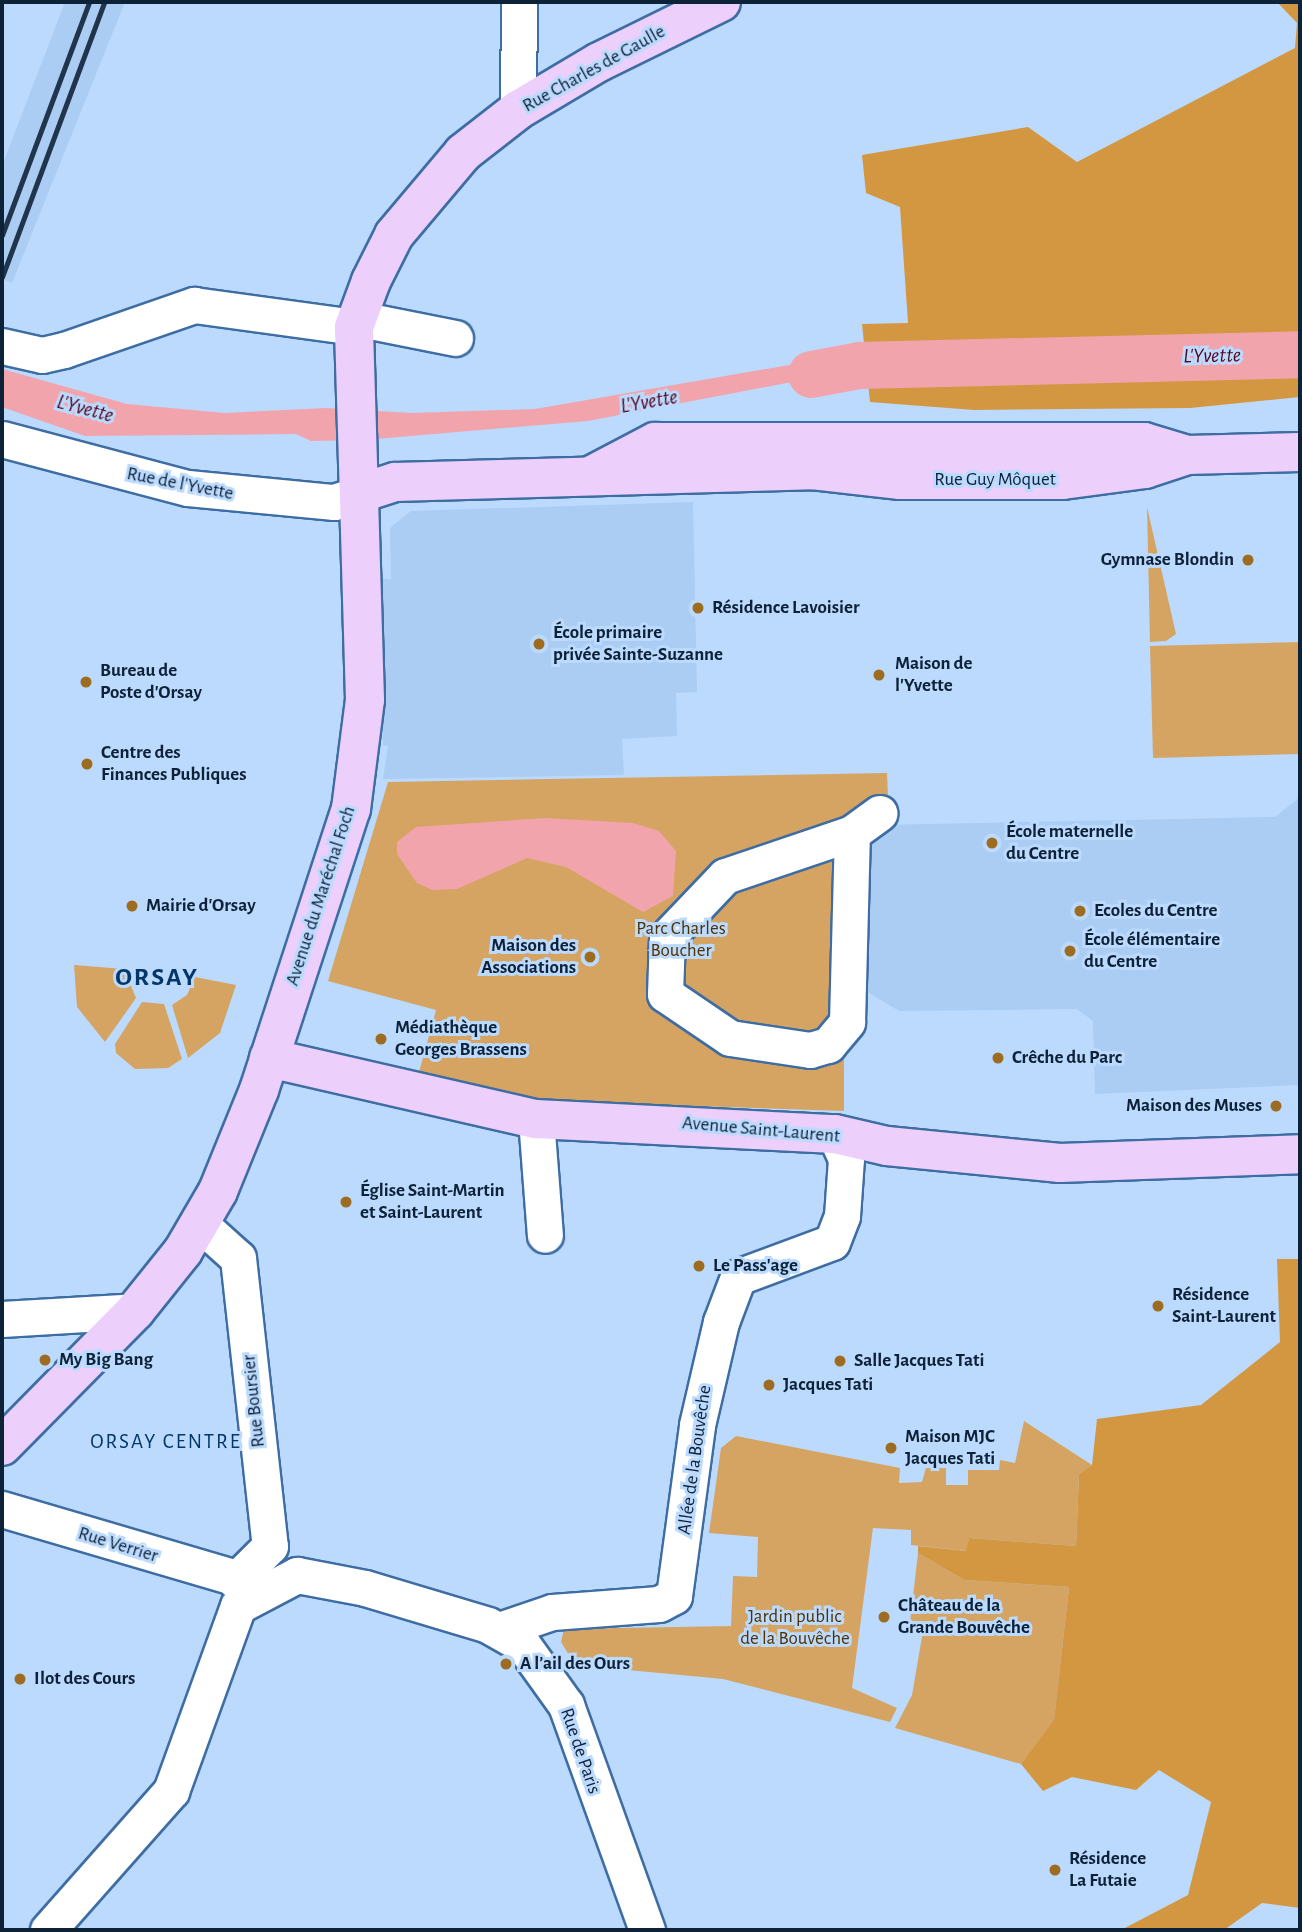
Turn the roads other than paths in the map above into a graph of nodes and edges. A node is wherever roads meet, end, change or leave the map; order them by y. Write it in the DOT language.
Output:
graph roads {
  1 [pos="519,2"];
  2 [pos="721,2"];
  3 [pos="518,110"];
  4 [pos="355,323"];
  5 [pos="454,338"];
  6 [pos="2,346"];
  7 [pos="2,439"];
  8 [pos="359,443"];
  9 [pos="1300,452"];
  10 [pos="361,493"];
  11 [pos="880,813"];
  12 [pos="852,833"];
  13 [pos="269,1058"];
  14 [pos="536,1119"];
  15 [pos="835,1134"];
  16 [pos="1300,1154"];
  17 [pos="199,1223"];
  18 [pos="545,1235"];
  19 [pos="135,1311"];
  20 [pos="2,1319"];
  21 [pos="2,1446"];
  22 [pos="2,1509"];
  23 [pos="270,1546"];
  24 [pos="259,1587"];
  25 [pos="364,1600"];
  26 [pos="499,1630"];
  27 [pos="48,1930"];
  28 [pos="647,1930"];
  1 -- 3 [label="street"];
  2 -- 3 [label="main road, Rue Charles de Gaulle"];
  3 -- 4 [label="main road, Rue Charles de Gaulle"];
  4 -- 5 [label="street"];
  4 -- 6 [label="street"];
  4 -- 8 [label="main road, Rue Charles de Gaulle"];
  7 -- 10 [label="street, Rue de l'Yvette"];
  8 -- 10 [label="main road, Avenue du Maréchal Foch"];
  9 -- 10 [label="main road, Rue Guy Môquet"];
  10 -- 13 [label="main road, Avenue du Maréchal Foch"];
  11 -- 12 [label="street"];
  12 -- 12 [label="street"];
  13 -- 14 [label="main road, Avenue Saint-Laurent"];
  13 -- 17 [label="main road, Avenue du Maréchal Foch"];
  14 -- 15 [label="main road, Avenue Saint-Laurent"];
  14 -- 18 [label="street"];
  15 -- 16 [label="main road, Avenue Saint-Laurent"];
  15 -- 26 [label="street, Allée de la Bouvêche"];
  17 -- 19 [label="main road, Avenue du Maréchal Foch"];
  17 -- 23 [label="street, Rue Boursier"];
  19 -- 20 [label="street"];
  19 -- 21 [label="main road, Avenue du Maréchal Foch"];
  22 -- 24 [label="street, Rue Verrier"];
  23 -- 24 [label="street"];
  23 -- 24 [label="street"];
  24 -- 25 [label="street"];
  24 -- 26 [label="street, Rue de Paris"];
  24 -- 27 [label="street"];
  26 -- 28 [label="street, Rue de Paris"];
}
